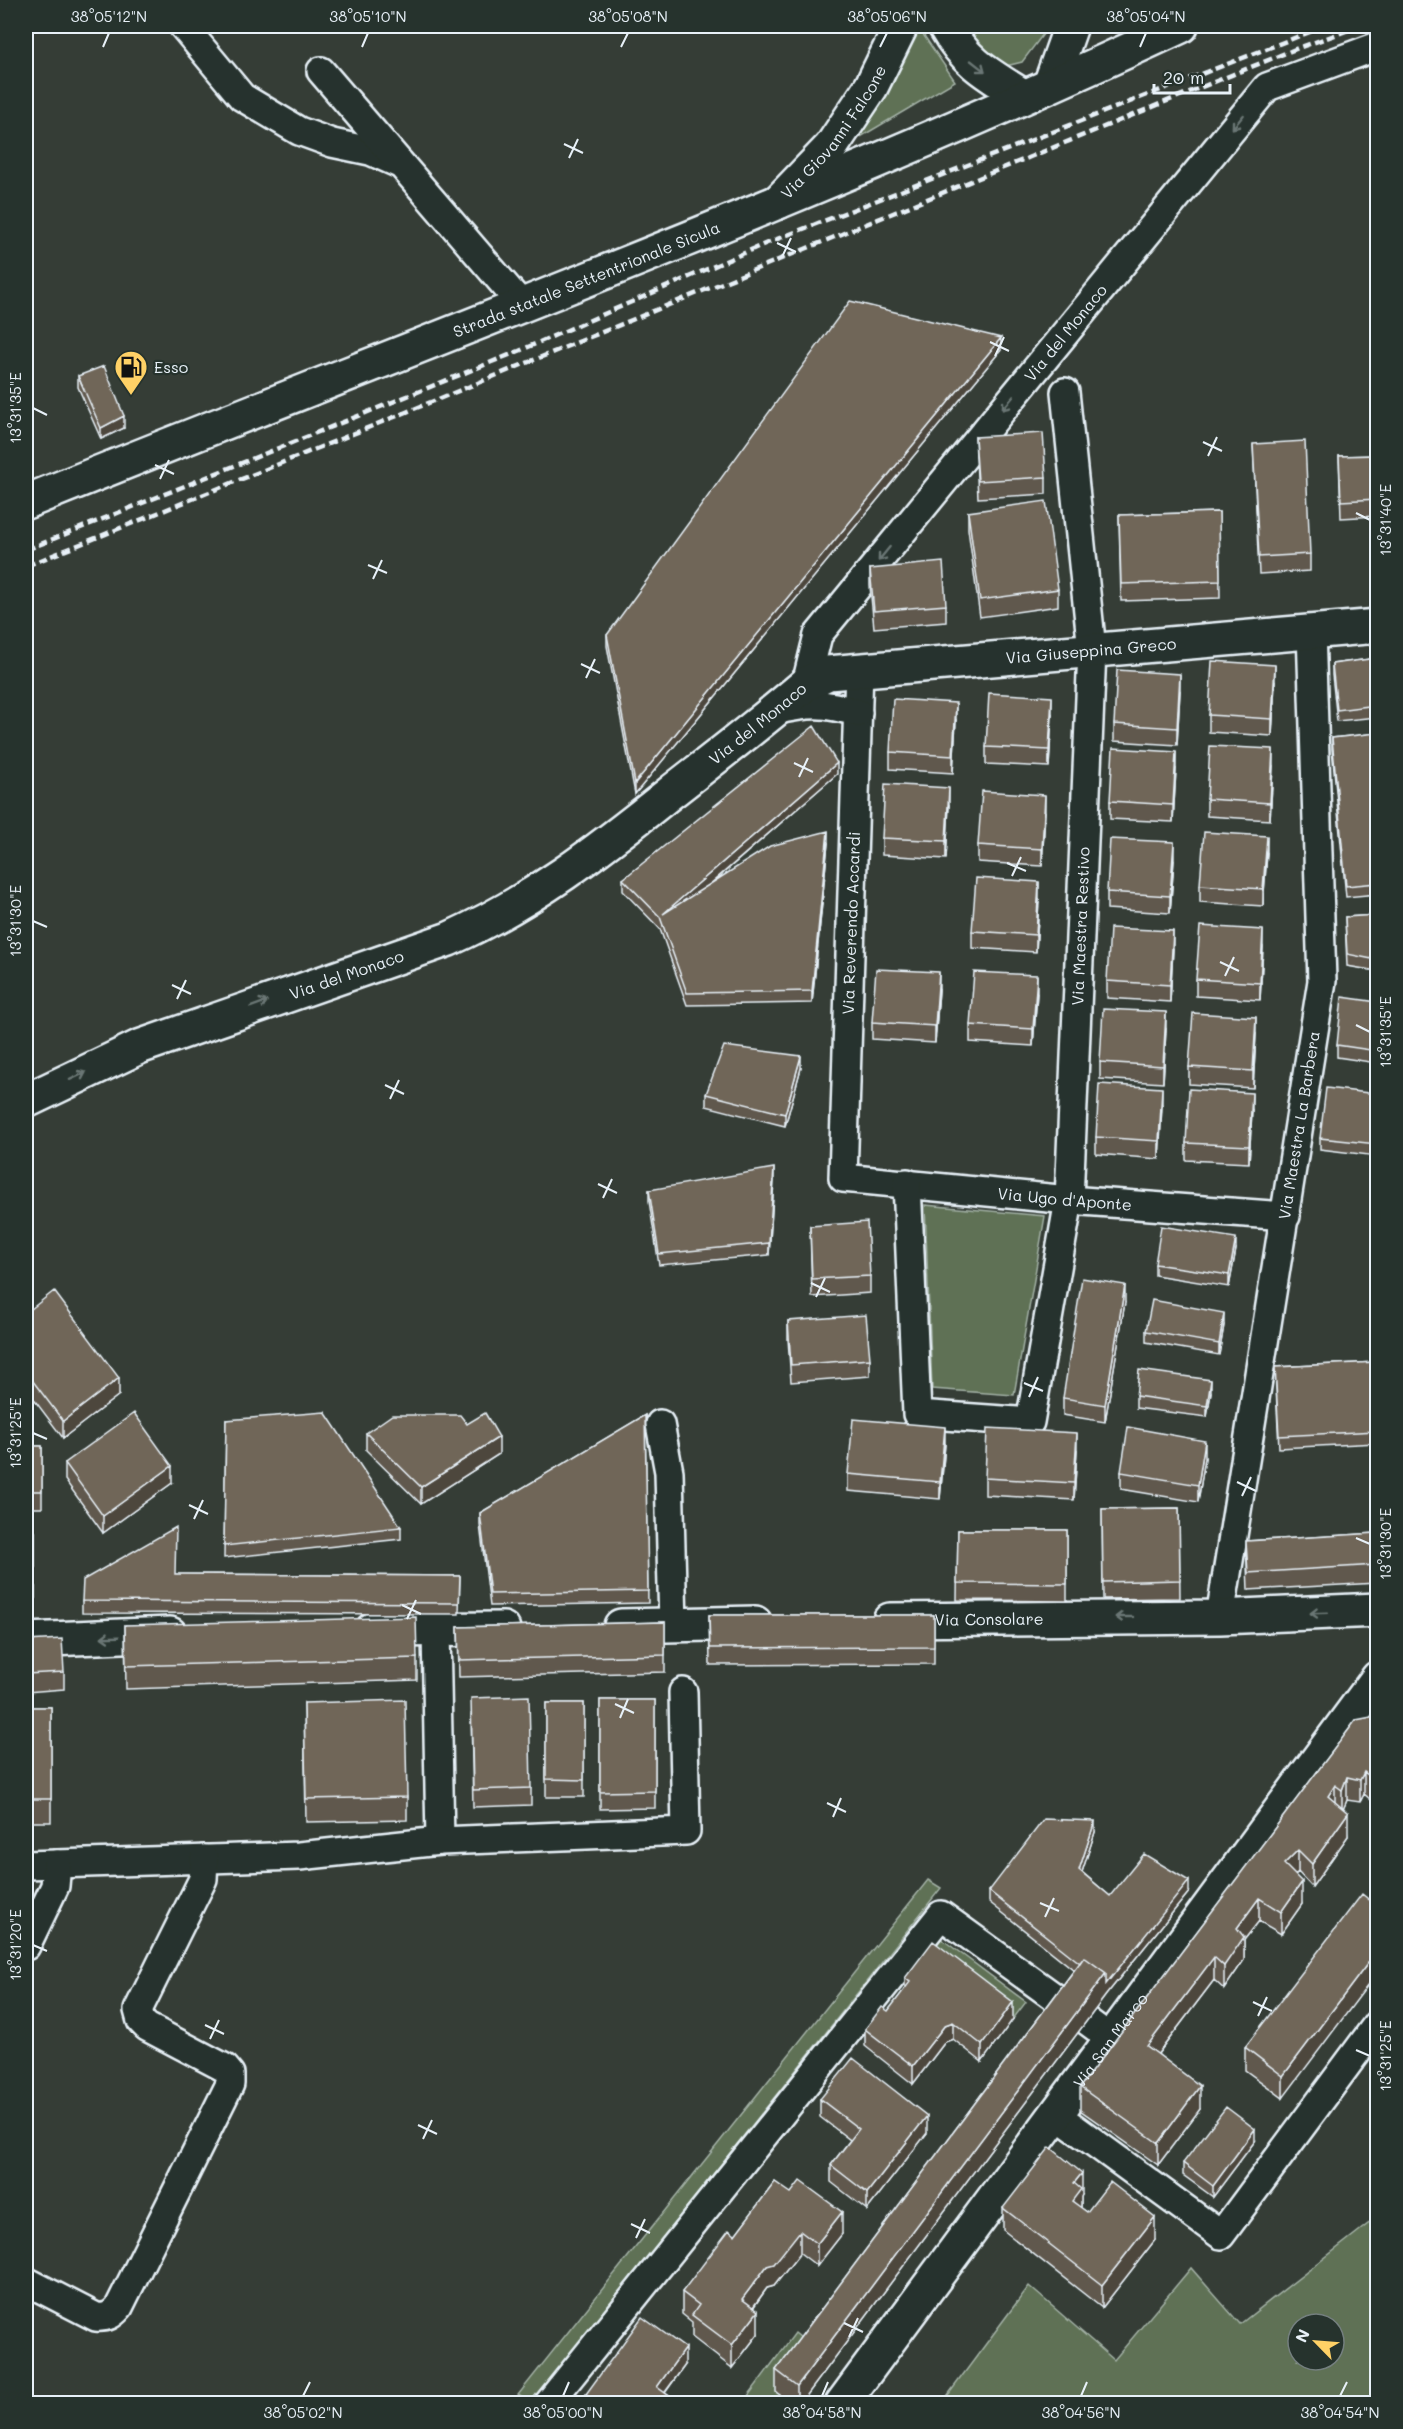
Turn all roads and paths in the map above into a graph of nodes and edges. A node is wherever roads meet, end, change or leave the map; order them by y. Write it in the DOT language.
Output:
graph roads {
  1 [pos="183,26"];
  2 [pos="901,26"];
  3 [pos="945,26"];
  4 [pos="1071,26"];
  5 [pos="1181,26"];
  6 [pos="1377,46"];
  7 [pos="321,71"];
  8 [pos="1037,91"];
  9 [pos="401,165"];
  10 [pos="778,202"];
  11 [pos="521,304"];
  12 [pos="1065,392"];
  13 [pos="26,502"];
  14 [pos="1377,626"];
  15 [pos="1311,630"];
  16 [pos="1092,650"];
  17 [pos="859,669"];
  18 [pos="806,684"];
  19 [pos="774,711"];
  20 [pos="858,713"];
  21 [pos="26,1101"];
  22 [pos="843,1178"];
  23 [pos="907,1183"];
  24 [pos="1069,1200"];
  25 [pos="1286,1216"];
  26 [pos="660,1424"];
  27 [pos="1377,1610"];
  28 [pos="1220,1617"];
  29 [pos="862,1621"];
  30 [pos="779,1623"];
  31 [pos="673,1625"];
  32 [pos="590,1627"];
  33 [pos="531,1628"];
  34 [pos="436,1630"];
  35 [pos="344,1631"];
  36 [pos="196,1633"];
  37 [pos="26,1640"];
  38 [pos="1377,1678"];
  39 [pos="683,1692"];
  40 [pos="440,1841"];
  41 [pos="204,1859"];
  42 [pos="57,1864"];
  43 [pos="26,1865"];
  44 [pos="26,1946"];
  45 [pos="1064,2004"];
  46 [pos="1377,2023"];
  47 [pos="1054,2114"];
  48 [pos="26,2281"];
  49 [pos="548,2403"];
  50 [pos="842,2403"];
  1 -- 9 [label="street"];
  2 -- 10 [label="street, Via Giovanni Falcone"];
  3 -- 8 [label="street, one-way"];
  4 -- 8 [label="street"];
  5 -- 8 [label="street, Strada statale Settentrionale Sicula"];
  6 -- 18 [label="street, Via del Monaco, one-way"];
  7 -- 9 [label="street"];
  8 -- 10 [label="street, Strada statale Settentrionale Sicula"];
  9 -- 11 [label="street"];
  10 -- 11 [label="street, Strada statale Settentrionale Sicula"];
  11 -- 13 [label="street, Strada statale Settentrionale Sicula"];
  12 -- 16 [label="street, Via Maestra Restivo"];
  14 -- 15 [label="street, Via Giuseppina Greco"];
  15 -- 16 [label="street, Via Giuseppina Greco"];
  15 -- 25 [label="street, Via Maestra La Barbera"];
  16 -- 17 [label="street, Via Giuseppina Greco"];
  16 -- 24 [label="street, Via Maestra Restivo"];
  17 -- 18 [label="street, Via Giuseppina Greco"];
  17 -- 20 [label="street, Via Reverendo Accardi"];
  18 -- 19 [label="street, Via del Monaco"];
  19 -- 20 [label="street"];
  21 -- 19 [label="street, Via del Monaco, one-way"];
  20 -- 22 [label="street, Via Reverendo Accardi"];
  22 -- 23 [label="street, Via Ugo d'Aponte"];
  23 -- 24 [label="street, Via Ugo d'Aponte"];
  23 -- 24 [label="street, Via Maestra Restivo"];
  24 -- 25 [label="street, Via Ugo d'Aponte"];
  25 -- 28 [label="street, Via Maestra La Barbera"];
  26 -- 31 [label="street"];
  27 -- 28 [label="street, Via Consolare, one-way"];
  28 -- 29 [label="street, Via Consolare, one-way"];
  30 -- 31 [label="street"];
  31 -- 32 [label="street"];
  33 -- 34 [label="street"];
  34 -- 35 [label="street"];
  34 -- 40 [label="street"];
  36 -- 37 [label="street, one-way"];
  38 -- 47 [label="street, Via San Marco"];
  39 -- 40 [label="street"];
  40 -- 41 [label="street"];
  41 -- 42 [label="street"];
  41 -- 48 [label="street"];
  42 -- 43 [label="street"];
  42 -- 44 [label="street"];
  45 -- 49 [label="street"];
  46 -- 47 [label="street"];
  47 -- 50 [label="street, Via San Marco"];
}
